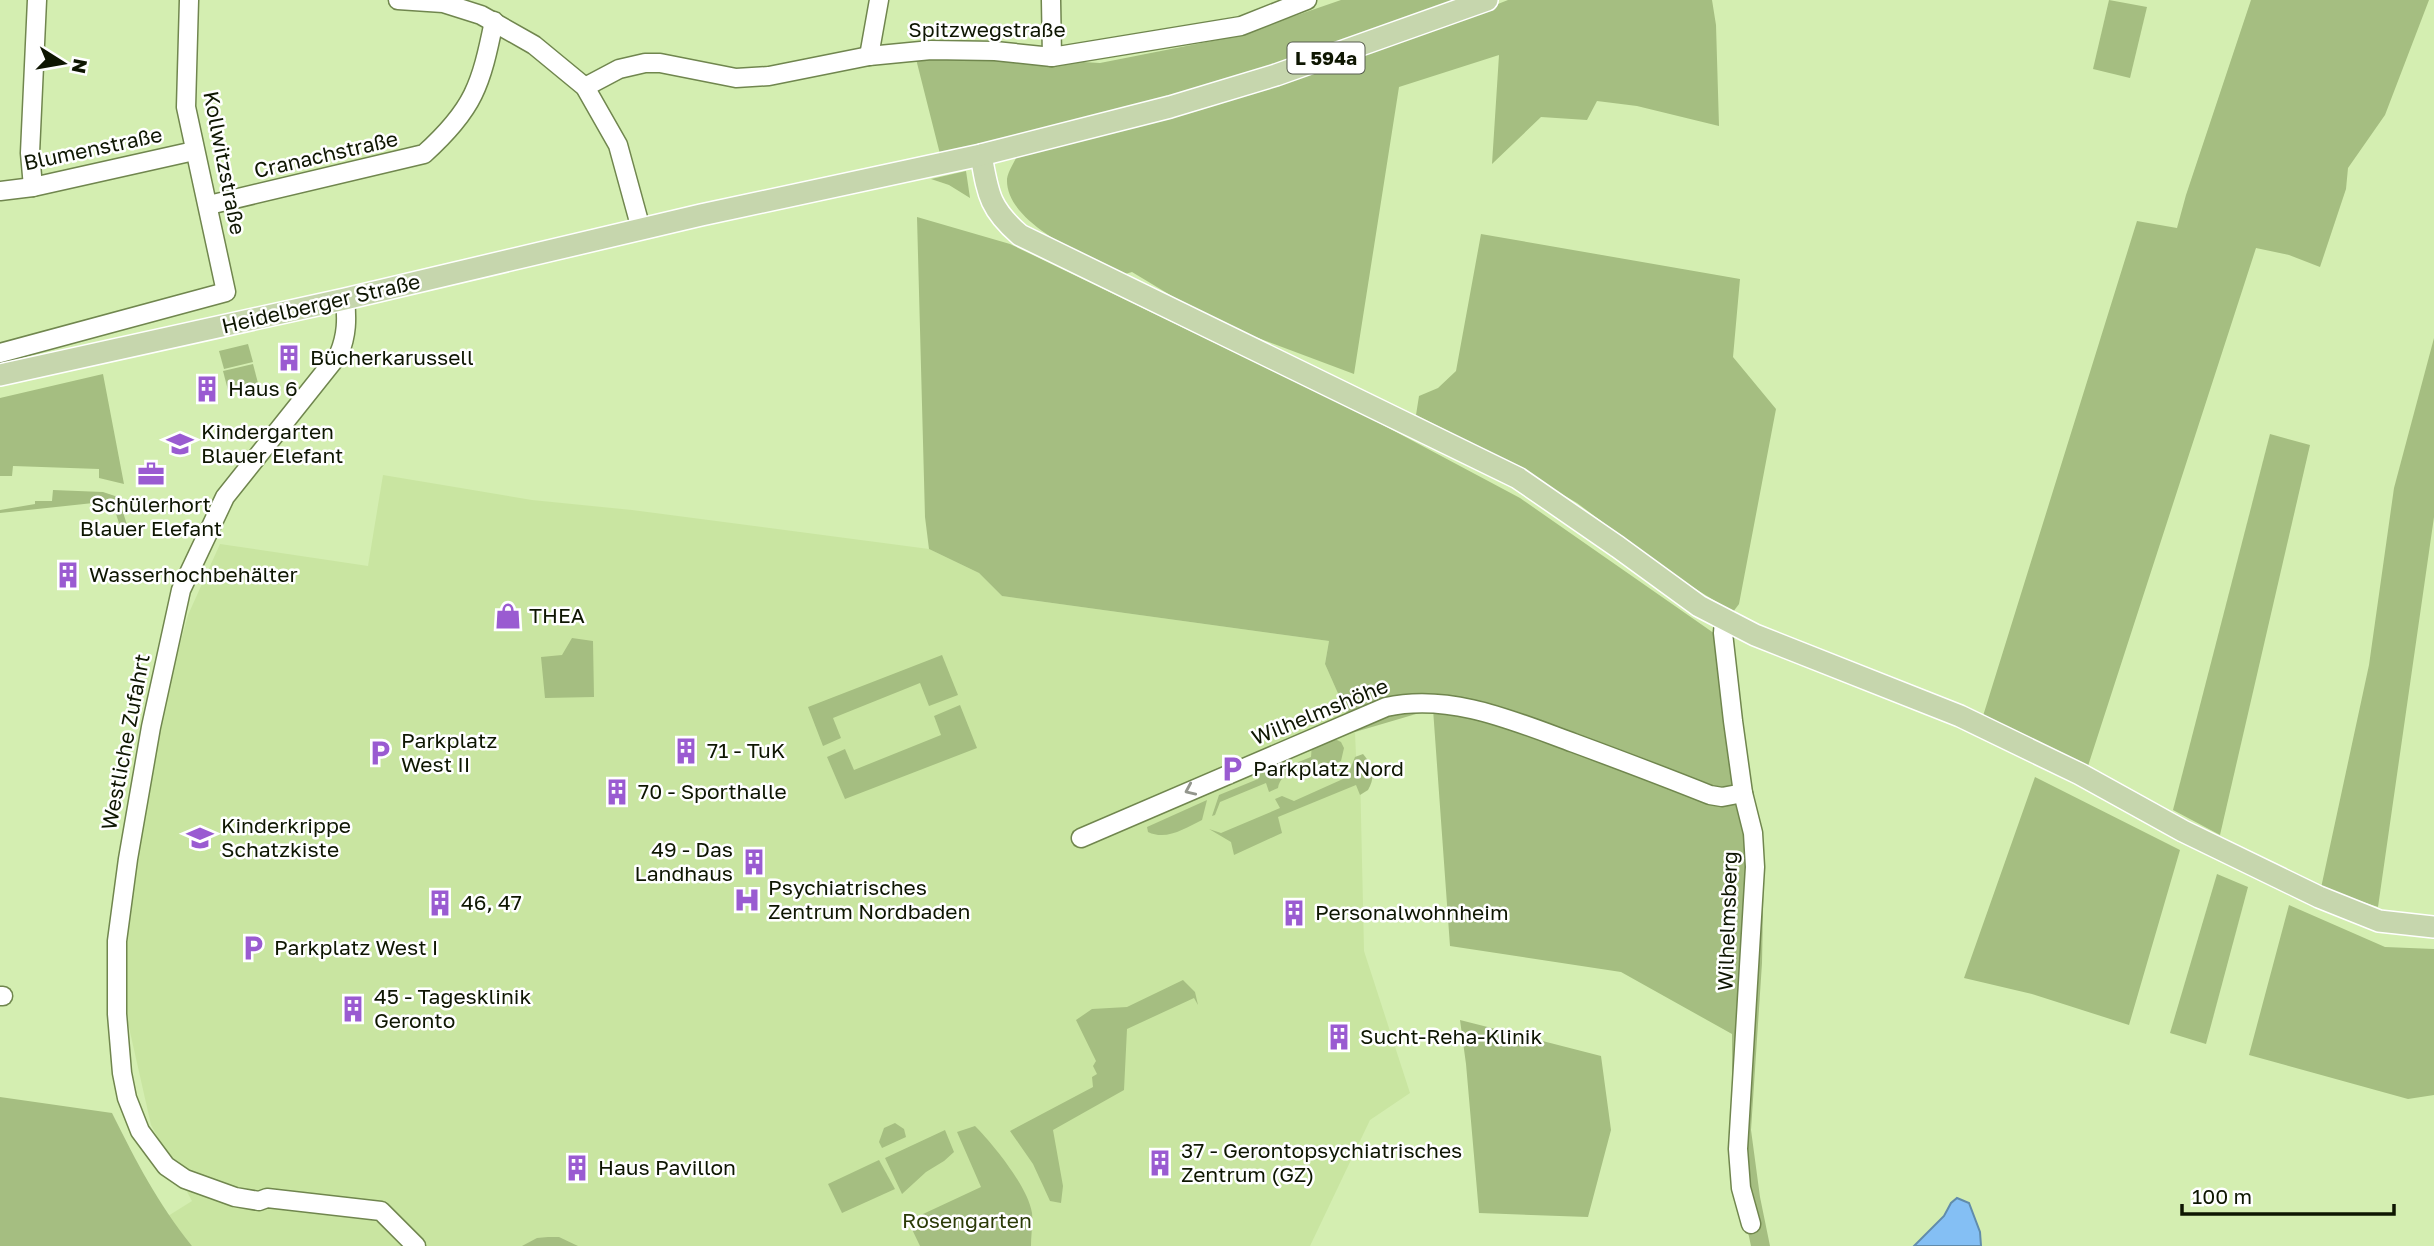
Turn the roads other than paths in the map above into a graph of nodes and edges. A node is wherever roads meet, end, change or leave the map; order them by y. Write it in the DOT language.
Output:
graph roads {
  1 [pos="37,0"];
  2 [pos="189,0"];
  3 [pos="398,0"];
  4 [pos="880,0"];
  5 [pos="1051,0"];
  6 [pos="1307,0"];
  7 [pos="1483,2"];
  8 [pos="494,21"];
  9 [pos="869,56"];
  10 [pos="1052,57"];
  11 [pos="586,87"];
  12 [pos="194,151"];
  13 [pos="981,155"];
  14 [pos="33,187"];
  15 [pos="0,191"];
  16 [pos="209,205"];
  17 [pos="640,229"];
  18 [pos="226,292"];
  19 [pos="345,299"];
  20 [pos="0,354"];
  21 [pos="0,375"];
  22 [pos="1724,621"];
  23 [pos="1743,793"];
  24 [pos="1082,838"];
  25 [pos="2434,926"];
  26 [pos="1751,1224"];
  27 [pos="416,1246"];
  1 -- 14 [label="street"];
  2 -- 12 [label="street, Kollwitzstraße"];
  3 -- 8 [label="street"];
  4 -- 9 [label="street"];
  5 -- 10 [label="street"];
  6 -- 10 [label="street, Spitzwegstraße"];
  7 -- 13 [label="main road, L 594a"];
  8 -- 11 [label="street"];
  8 -- 16 [label="street, Cranachstraße"];
  9 -- 10 [label="street, Spitzwegstraße"];
  9 -- 11 [label="street, Spitzwegstraße"];
  11 -- 17 [label="street"];
  12 -- 14 [label="street, Blumenstraße"];
  12 -- 16 [label="street, Kollwitzstraße"];
  13 -- 17 [label="main road, Heidelberger Straße"];
  13 -- 22 [label="main road"];
  14 -- 15 [label="street, Blumenstraße"];
  16 -- 18 [label="street, Kollwitzstraße"];
  17 -- 19 [label="main road, Heidelberger Straße"];
  18 -- 20 [label="street, Heidelberger Straße"];
  19 -- 21 [label="main road, Heidelberger Straße"];
  19 -- 27 [label="street, Westliche Zufahrt"];
  22 -- 23 [label="street, Wilhelmsberg"];
  22 -- 25 [label="main road"];
  23 -- 24 [label="street, Wilhelmshöhe, one-way"];
  23 -- 26 [label="street, Wilhelmsberg"];
}
